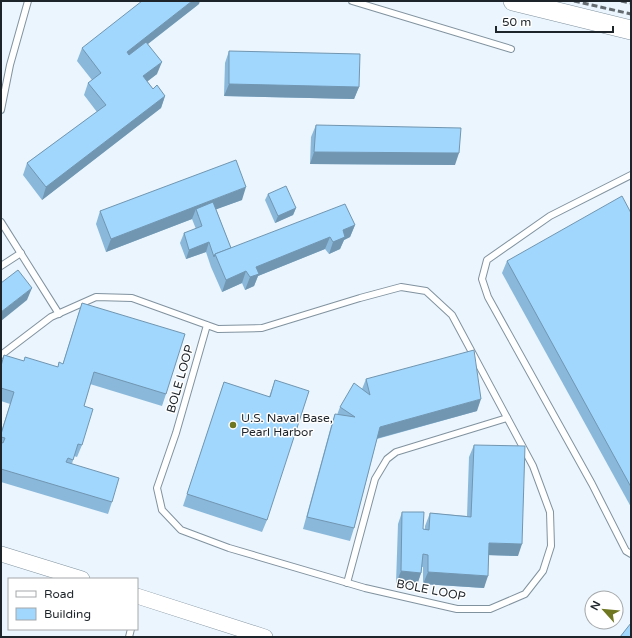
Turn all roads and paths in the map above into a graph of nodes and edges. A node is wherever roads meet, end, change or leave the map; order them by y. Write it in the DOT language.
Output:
graph roads {
  1 [pos="28,1"];
  2 [pos="352,1"];
  3 [pos="513,1"];
  4 [pos="631,30"];
  5 [pos="511,49"];
  6 [pos="1,110"];
  7 [pos="631,175"];
  8 [pos="1,222"];
  9 [pos="21,253"];
  10 [pos="1,266"];
  11 [pos="59,314"];
  12 [pos="207,325"];
  13 [pos="1,355"];
  14 [pos="507,418"];
  15 [pos="1,554"];
  16 [pos="631,554"];
  17 [pos="79,578"];
  18 [pos="347,583"];
  19 [pos="138,596"];
  20 [pos="265,637"];
  1 -- 6 [label="lane"];
  2 -- 5 [label="lane"];
  3 -- 4 [label="main road"];
  7 -- 16 [label="lane"];
  8 -- 9 [label="lane"];
  9 -- 10 [label="lane"];
  9 -- 11 [label="lane"];
  11 -- 12 [label="lane, BOLE LOOP"];
  11 -- 13 [label="lane, BOLE LOOP"];
  12 -- 14 [label="lane, BOLE LOOP"];
  12 -- 18 [label="lane, BOLE LOOP"];
  14 -- 18 [label="lane"];
  14 -- 18 [label="lane, BOLE LOOP"];
  15 -- 17 [label="street"];
  19 -- 20 [label="street"];
}
